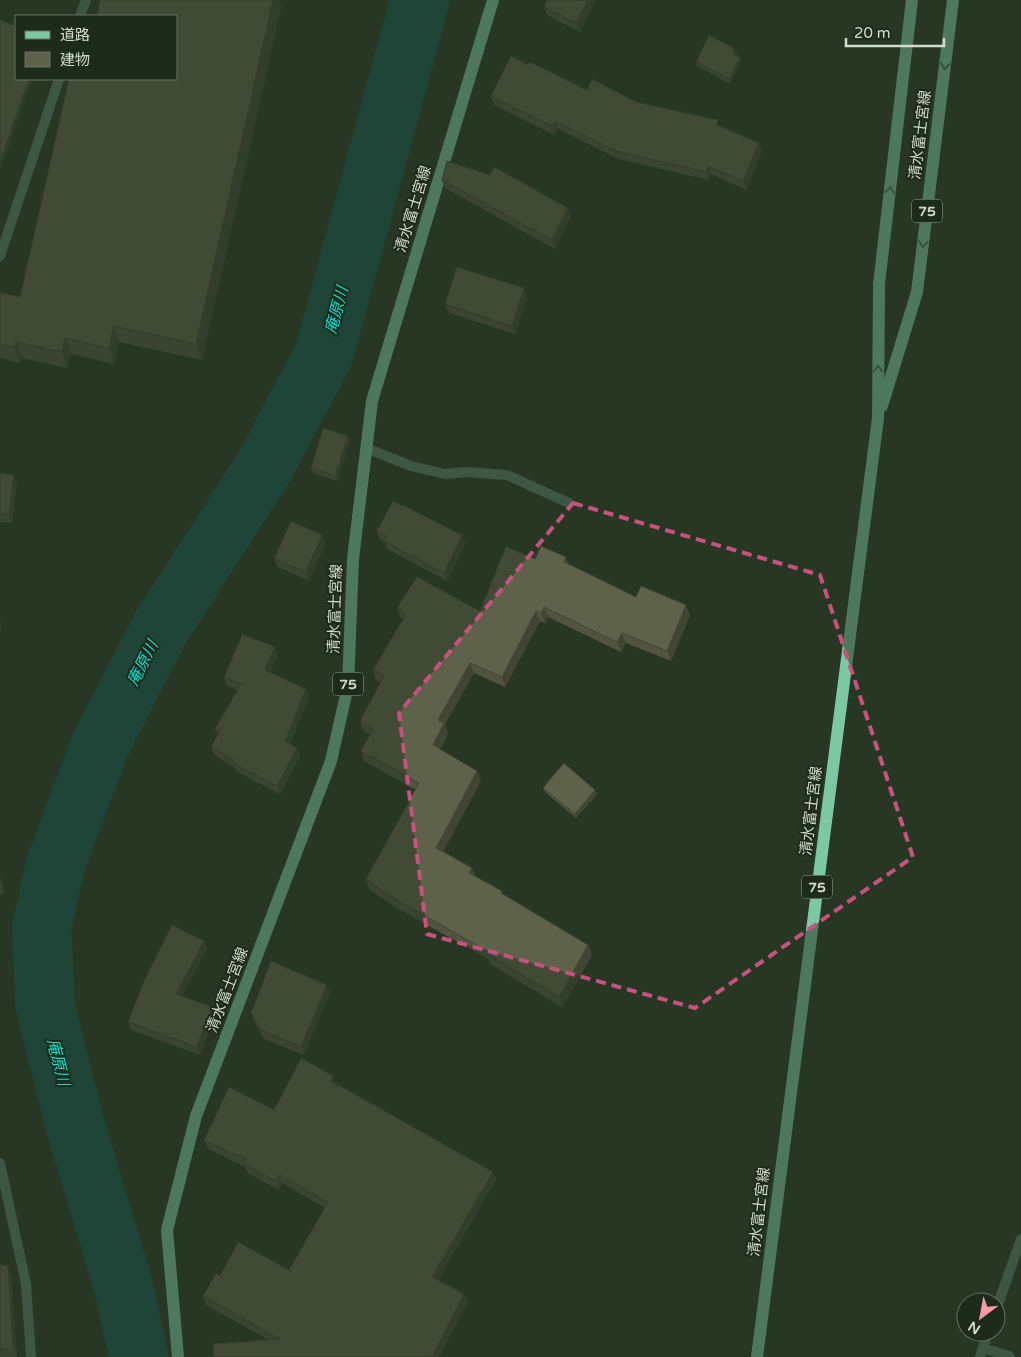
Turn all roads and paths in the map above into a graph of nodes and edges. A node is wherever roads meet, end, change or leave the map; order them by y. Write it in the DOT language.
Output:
graph roads {
  1 [pos="86,0"];
  2 [pos="494,0"];
  3 [pos="912,0"];
  4 [pos="953,0"];
  5 [pos="80,15"];
  6 [pos="59,80"];
  7 [pos="0,256"];
  8 [pos="878,418"];
  9 [pos="366,448"];
  10 [pos="569,503"];
  11 [pos="0,1163"];
  12 [pos="1021,1239"];
  13 [pos="1002,1292"];
  14 [pos="981,1352"];
  15 [pos="31,1357"];
  16 [pos="178,1357"];
  17 [pos="756,1357"];
  18 [pos="1010,1357"];
  1 -- 5 [label="street"];
  2 -- 9 [label="main road, 清水富士宮線 / 75"];
  8 -- 3 [label="main road, 清水富士宮線 / 75, one-way"];
  4 -- 8 [label="main road, 清水富士宮線 / 75, one-way"];
  6 -- 7 [label="street"];
  8 -- 17 [label="main road, 清水富士宮線 / 75"];
  9 -- 10 [label="street"];
  9 -- 16 [label="main road, 清水富士宮線 / 75"];
  11 -- 15 [label="street"];
  12 -- 13 [label="street"];
  14 -- 18 [label="street"];
}
